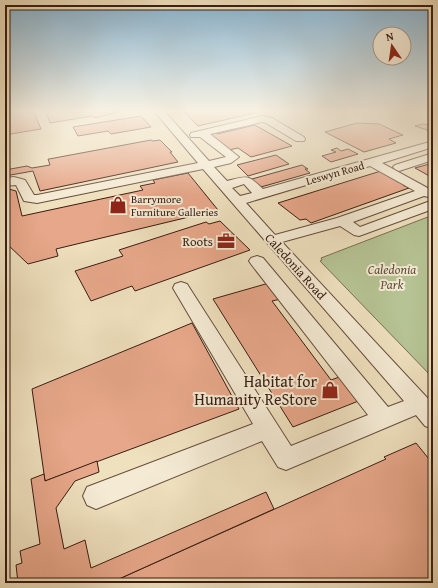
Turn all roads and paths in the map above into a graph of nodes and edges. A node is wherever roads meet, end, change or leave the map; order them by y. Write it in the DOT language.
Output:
graph roads {
  1 [pos="184,139"];
  2 [pos="210,139"];
  3 [pos="433,144"];
  4 [pos="433,156"];
  5 [pos="377,160"];
  6 [pos="207,165"];
  7 [pos="399,167"];
  8 [pos="5,182"];
  9 [pos="224,186"];
  10 [pos="430,191"];
  11 [pos="261,194"];
  12 [pos="237,202"];
  13 [pos="433,204"];
  14 [pos="342,221"];
  15 [pos="272,240"];
  16 [pos="257,261"];
  17 [pos="182,288"];
  18 [pos="426,412"];
  19 [pos="384,419"];
  20 [pos="267,429"];
  21 [pos="96,496"];
  1 -- 6 [label="street, Caledonia Road"];
  2 -- 6 [label="street"];
  3 -- 5 [label="street, Leswyn Road"];
  4 -- 7 [label="street"];
  5 -- 7 [label="street"];
  5 -- 10 [label="street"];
  5 -- 11 [label="street, Leswyn Road"];
  6 -- 8 [label="street"];
  6 -- 9 [label="street, Caledonia Road"];
  7 -- 10 [label="street"];
  9 -- 11 [label="street"];
  9 -- 12 [label="street, Caledonia Road"];
  10 -- 14 [label="street"];
  11 -- 12 [label="street, Leswyn Road"];
  12 -- 15 [label="street, Caledonia Road"];
  13 -- 14 [label="street"];
  14 -- 15 [label="street"];
  15 -- 18 [label="street, Caledonia Road"];
  16 -- 19 [label="street"];
  17 -- 20 [label="street"];
  18 -- 19 [label="street"];
  19 -- 20 [label="street"];
  20 -- 21 [label="street"];
}
